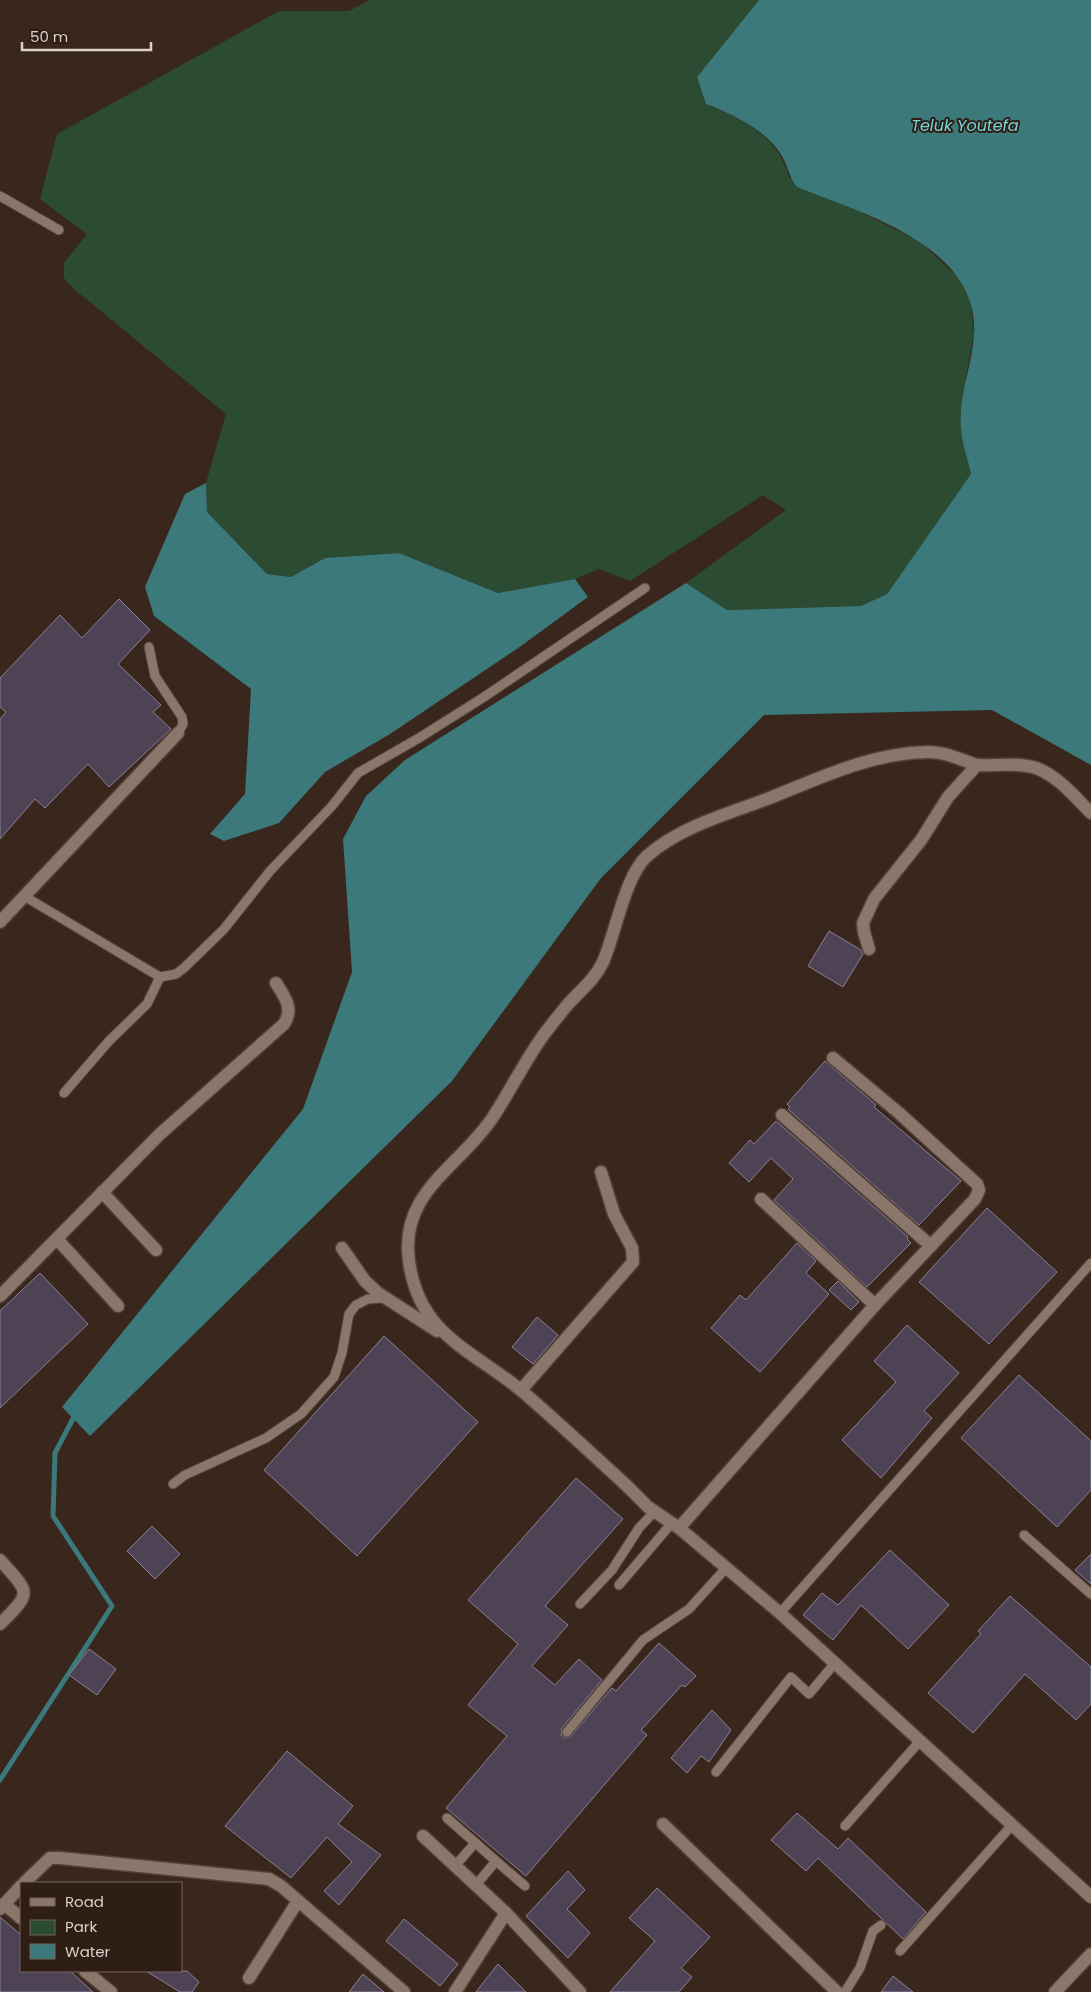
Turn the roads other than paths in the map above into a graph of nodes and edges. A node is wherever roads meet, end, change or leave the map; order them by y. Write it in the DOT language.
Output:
graph roads {
  1 [pos="0,196"];
  2 [pos="59,230"];
  3 [pos="645,588"];
  4 [pos="149,647"];
  5 [pos="178,733"];
  6 [pos="977,765"];
  7 [pos="1091,812"];
  8 [pos="24,896"];
  9 [pos="0,922"];
  10 [pos="869,949"];
  11 [pos="160,977"];
  12 [pos="276,983"];
  13 [pos="833,1058"];
  14 [pos="64,1093"];
  15 [pos="782,1115"];
  16 [pos="601,1172"];
  17 [pos="102,1192"];
  18 [pos="761,1199"];
  19 [pos="57,1239"];
  20 [pos="931,1246"];
  21 [pos="342,1248"];
  22 [pos="156,1250"];
  23 [pos="1091,1263"];
  24 [pos="0,1296"];
  25 [pos="385,1298"];
  26 [pos="876,1305"];
  27 [pos="118,1306"];
  28 [pos="449,1340"];
  29 [pos="521,1390"];
  30 [pos="173,1484"];
  31 [pos="654,1512"];
  32 [pos="675,1526"];
  33 [pos="1024,1535"];
  34 [pos="0,1560"];
  35 [pos="727,1568"];
  36 [pos="619,1585"];
  37 [pos="1091,1594"];
  38 [pos="580,1604"];
  39 [pos="780,1612"];
  40 [pos="0,1624"];
  41 [pos="835,1663"];
  42 [pos="567,1732"];
  43 [pos="920,1741"];
  44 [pos="716,1772"];
  45 [pos="447,1818"];
  46 [pos="663,1824"];
  47 [pos="1012,1825"];
  48 [pos="845,1826"];
  49 [pos="423,1836"];
  50 [pos="475,1843"];
  51 [pos="496,1862"];
  52 [pos="455,1866"];
  53 [pos="25,1882"];
  54 [pos="476,1885"];
  55 [pos="525,1886"];
  56 [pos="20,1887"];
  57 [pos="1091,1897"];
  58 [pos="298,1900"];
  59 [pos="2,1906"];
  60 [pos="506,1913"];
  61 [pos="20,1917"];
  62 [pos="881,1925"];
  63 [pos="900,1951"];
  64 [pos="1091,1954"];
  65 [pos="86,1972"];
  66 [pos="249,1978"];
  67 [pos="111,1992"];
  68 [pos="404,1992"];
  69 [pos="455,1992"];
  70 [pos="580,1992"];
  71 [pos="837,1992"];
  72 [pos="845,1992"];
  73 [pos="1055,1992"];
  1 -- 2 [label="lane"];
  3 -- 11 [label="lane"];
  4 -- 5 [label="lane"];
  5 -- 8 [label="street"];
  6 -- 7 [label="street"];
  6 -- 10 [label="street"];
  6 -- 28 [label="street"];
  8 -- 9 [label="street"];
  8 -- 11 [label="lane"];
  11 -- 14 [label="lane"];
  12 -- 17 [label="street"];
  13 -- 20 [label="street"];
  15 -- 20 [label="street"];
  16 -- 29 [label="street"];
  17 -- 19 [label="street"];
  17 -- 22 [label="street"];
  18 -- 26 [label="street"];
  19 -- 24 [label="street"];
  19 -- 27 [label="street"];
  20 -- 26 [label="street"];
  21 -- 25 [label="street"];
  23 -- 39 [label="lane"];
  25 -- 28 [label="street"];
  25 -- 30 [label="lane"];
  26 -- 32 [label="street"];
  28 -- 29 [label="street"];
  29 -- 31 [label="street"];
  31 -- 32 [label="street"];
  31 -- 38 [label="lane"];
  32 -- 35 [label="street"];
  32 -- 36 [label="lane"];
  33 -- 37 [label="lane"];
  34 -- 40 [label="street"];
  35 -- 39 [label="street"];
  35 -- 42 [label="lane"];
  39 -- 41 [label="street"];
  41 -- 43 [label="street"];
  41 -- 44 [label="lane"];
  43 -- 47 [label="street"];
  43 -- 48 [label="lane"];
  45 -- 50 [label="lane"];
  46 -- 71 [label="street"];
  47 -- 57 [label="street"];
  47 -- 63 [label="lane"];
  49 -- 52 [label="street"];
  50 -- 51 [label="lane"];
  50 -- 52 [label="lane"];
  51 -- 54 [label="lane"];
  51 -- 55 [label="lane"];
  52 -- 54 [label="street"];
  53 -- 58 [label="street"];
  54 -- 60 [label="street"];
  56 -- 59 [label="street"];
  58 -- 66 [label="street"];
  58 -- 68 [label="street"];
  59 -- 61 [label="street"];
  60 -- 69 [label="street"];
  60 -- 70 [label="street"];
  62 -- 72 [label="lane"];
  64 -- 73 [label="street"];
  65 -- 67 [label="street"];
}
